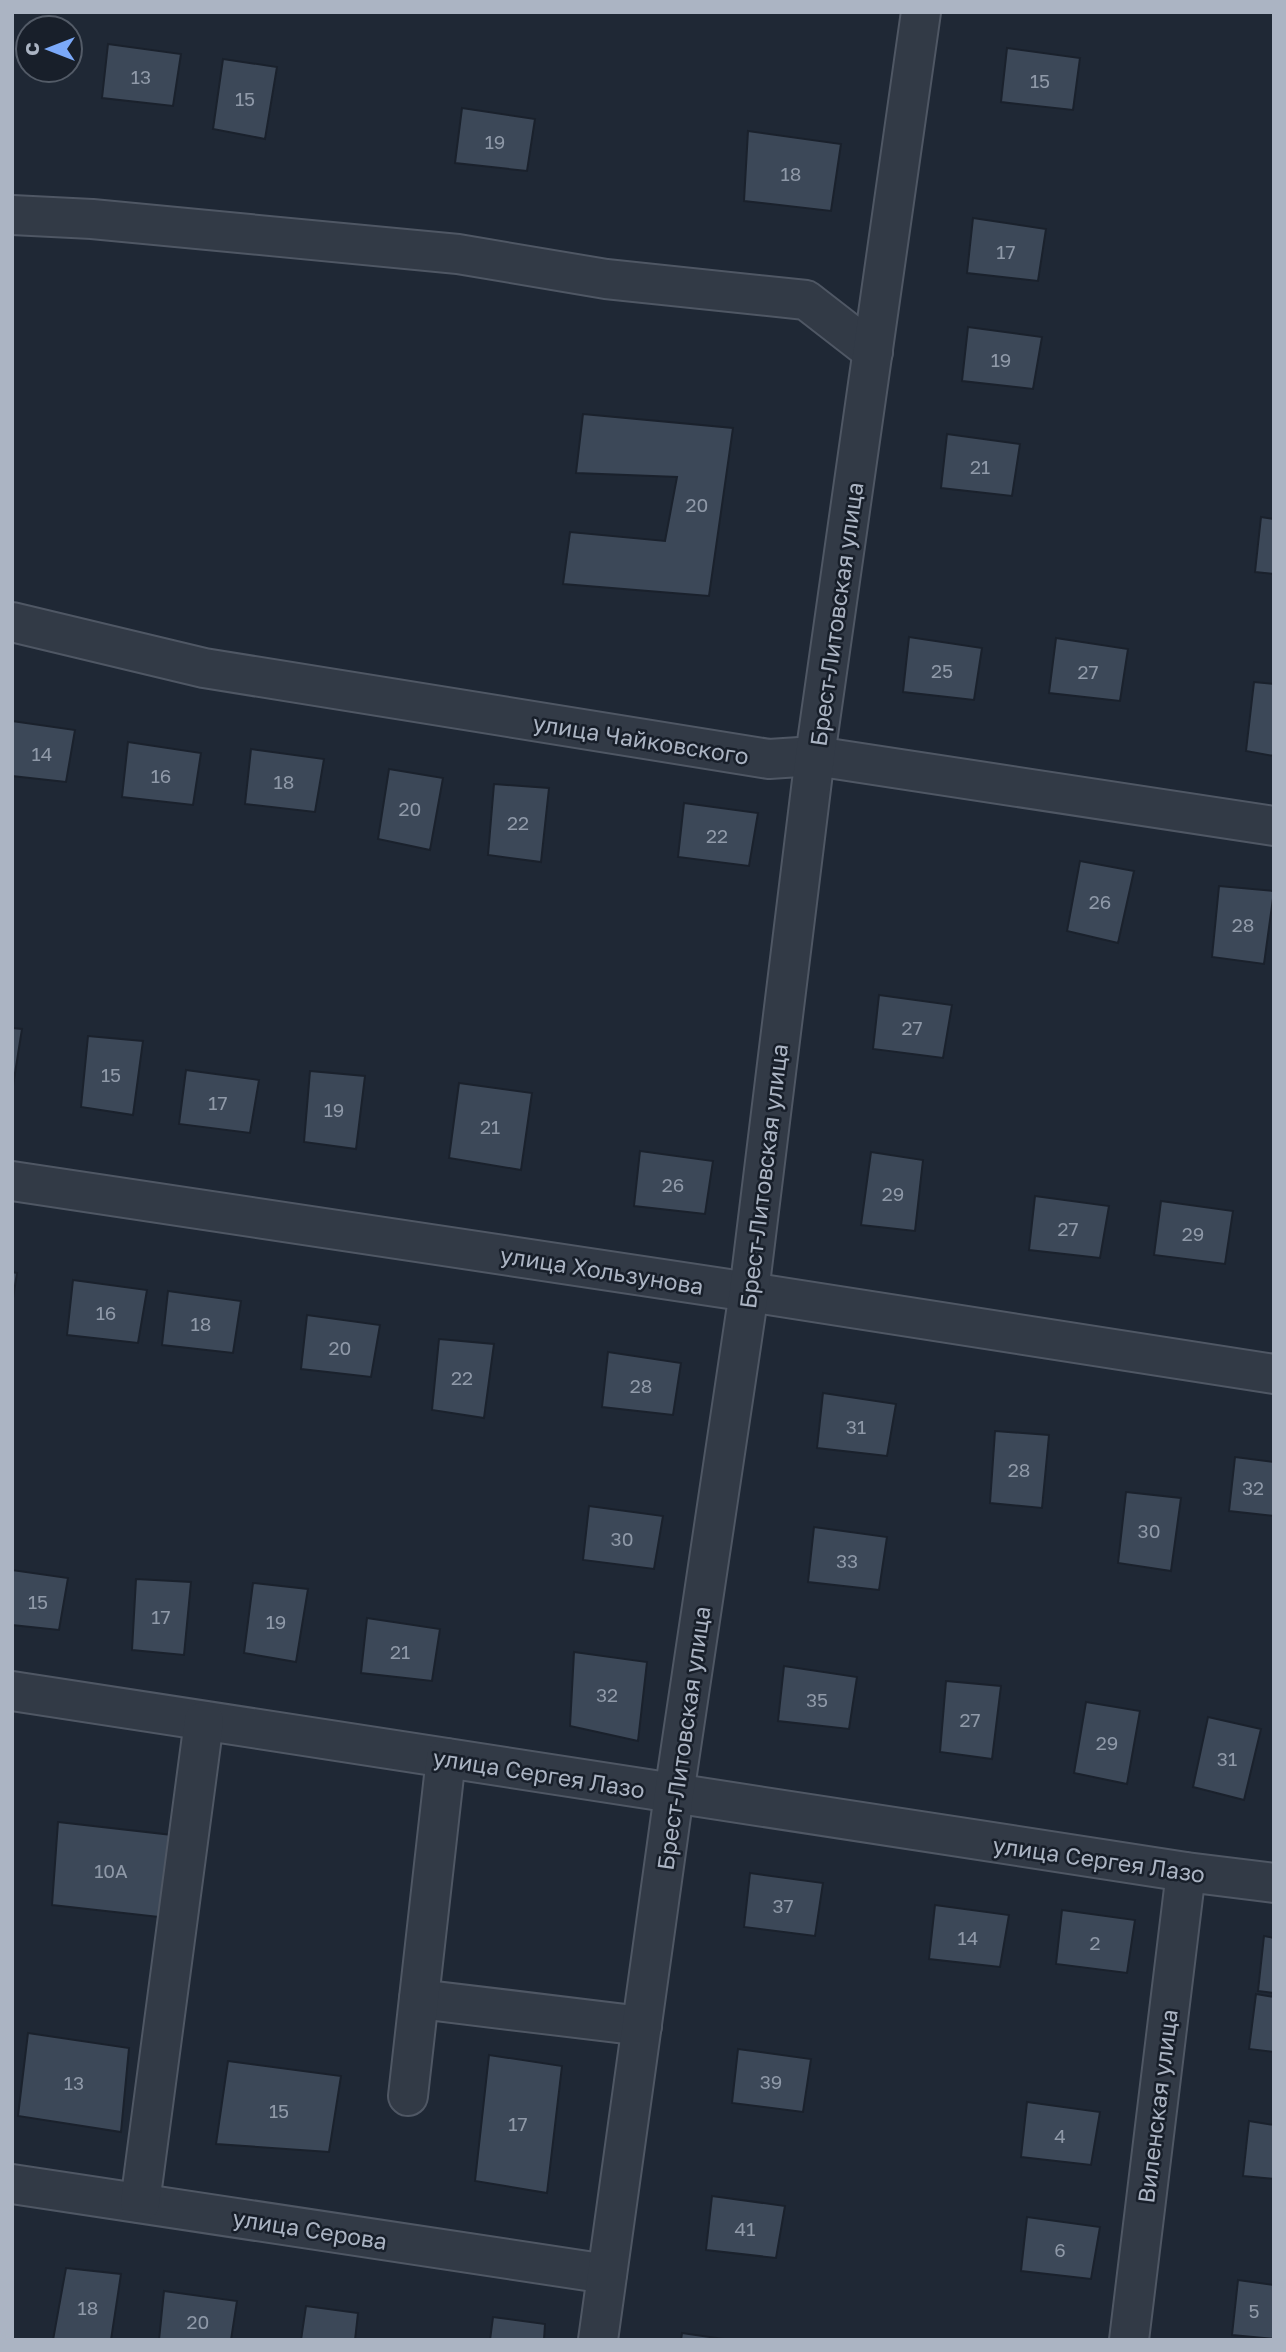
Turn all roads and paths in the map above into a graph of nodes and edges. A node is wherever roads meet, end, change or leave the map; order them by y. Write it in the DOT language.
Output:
graph roads {
  1 [pos="921,12"];
  2 [pos="12,215"];
  3 [pos="873,352"];
  4 [pos="12,622"];
  5 [pos="816,756"];
  6 [pos="1274,826"];
  7 [pos="12,1181"];
  8 [pos="749,1292"];
  9 [pos="1274,1374"];
  10 [pos="12,1691"];
  11 [pos="204,1721"];
  12 [pos="446,1758"];
  13 [pos="674,1794"];
  14 [pos="1186,1872"];
  15 [pos="1274,1883"];
  16 [pos="419,1999"];
  17 [pos="642,2026"];
  18 [pos="408,2096"];
  19 [pos="12,2184"];
  20 [pos="140,2203"];
  21 [pos="607,2274"];
  22 [pos="598,2340"];
  23 [pos="1129,2340"];
  1 -- 3 [label="street, Брест-Литовская улица"];
  2 -- 3 [label="street"];
  3 -- 5 [label="street, Брест-Литовская улица"];
  4 -- 5 [label="street, улица Чайковского"];
  5 -- 6 [label="street, улица Чайковского"];
  5 -- 8 [label="street, Брест-Литовская улица"];
  7 -- 8 [label="street, улица Хользунова"];
  8 -- 9 [label="street, улица Хользунова"];
  8 -- 13 [label="street, Брест-Литовская улица"];
  10 -- 11 [label="street, улица Сергея Лазо"];
  11 -- 12 [label="street, улица Сергея Лазо"];
  11 -- 20 [label="street"];
  12 -- 13 [label="street, улица Сергея Лазо"];
  12 -- 16 [label="street"];
  13 -- 14 [label="street, улица Сергея Лазо"];
  13 -- 17 [label="street, Брест-Литовская улица"];
  14 -- 15 [label="street, улица Сергея Лазо"];
  14 -- 23 [label="street, Виленская улица"];
  16 -- 17 [label="street"];
  16 -- 18 [label="street"];
  17 -- 21 [label="street, Брест-Литовская улица"];
  19 -- 20 [label="street, улица Серова"];
  20 -- 21 [label="street, улица Серова"];
  21 -- 22 [label="street, Брест-Литовская улица"];
}
